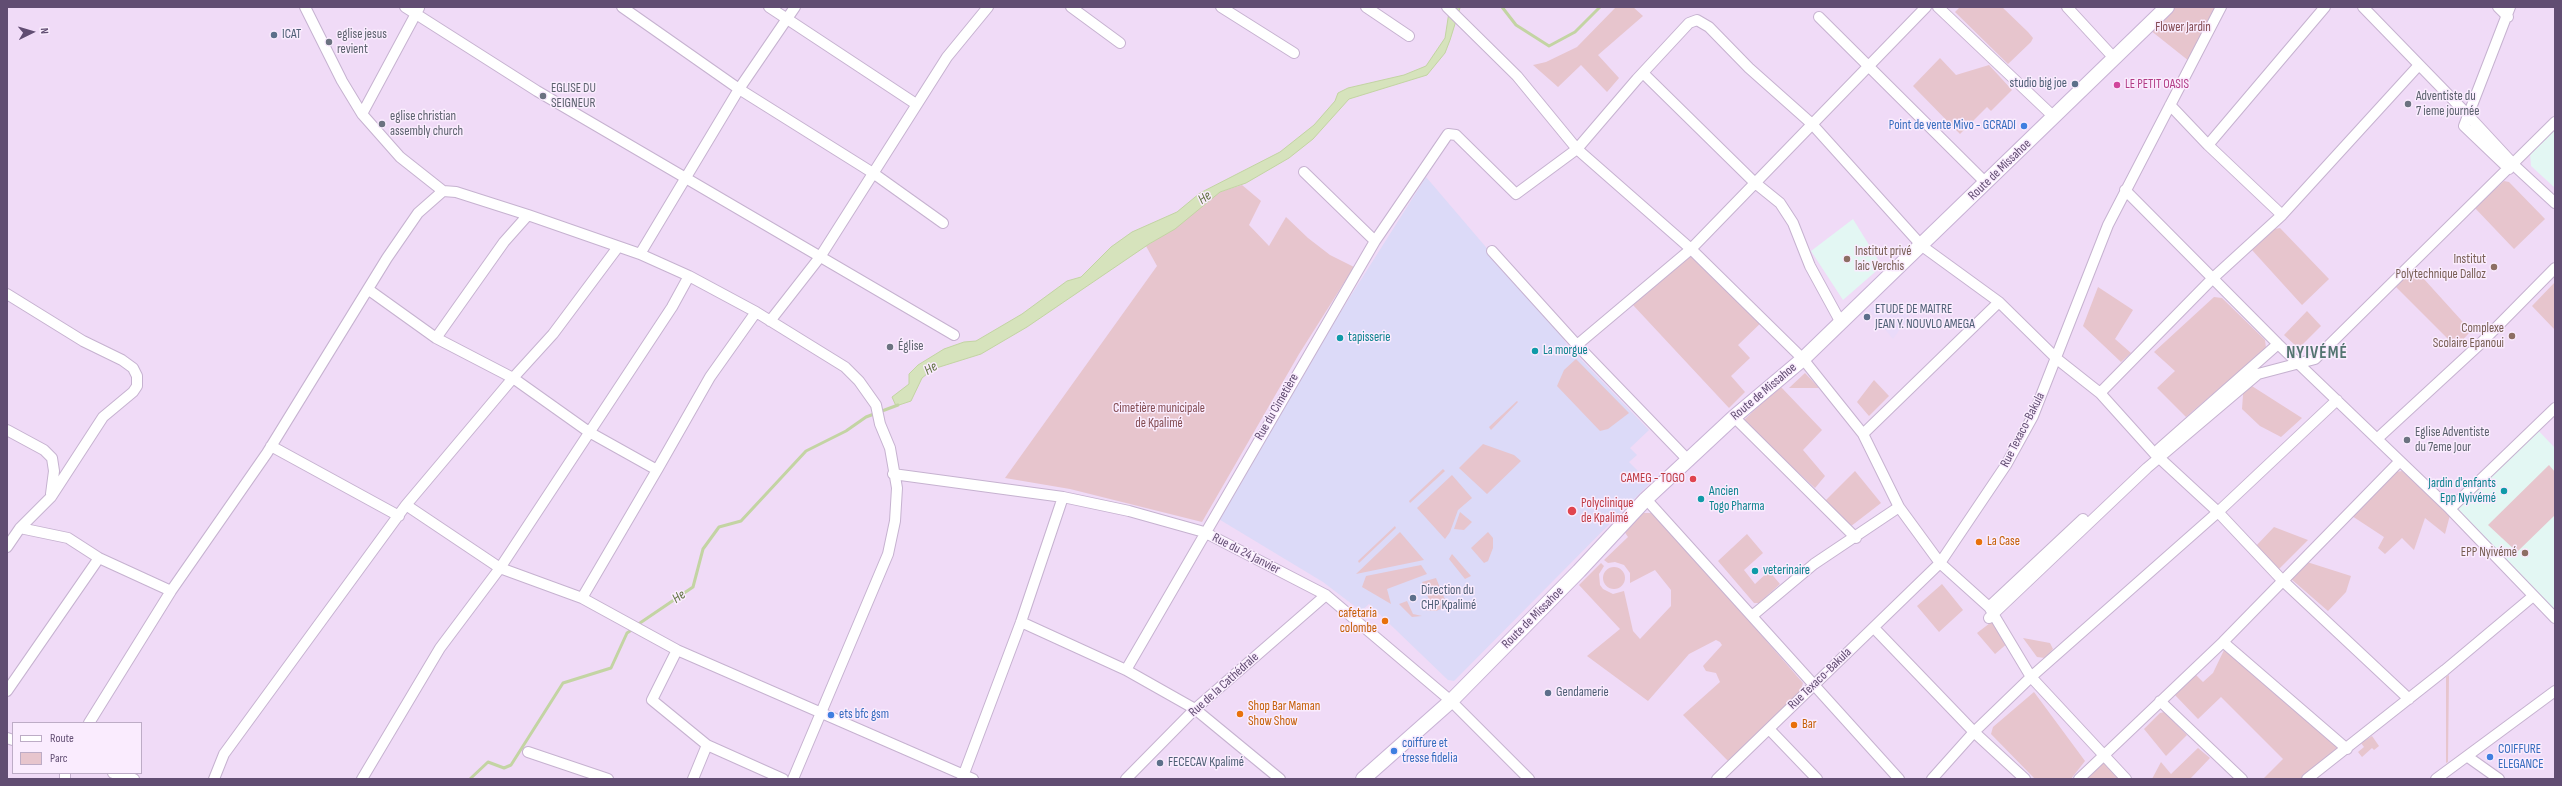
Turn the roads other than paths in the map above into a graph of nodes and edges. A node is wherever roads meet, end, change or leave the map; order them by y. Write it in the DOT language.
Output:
graph roads {
  1 [pos="304,7"];
  2 [pos="405,7"];
  3 [pos="622,7"];
  4 [pos="769,7"];
  5 [pos="795,7"];
  6 [pos="988,7"];
  7 [pos="1071,7"];
  8 [pos="1221,7"];
  9 [pos="1366,7"];
  10 [pos="1926,7"];
  11 [pos="1938,7"];
  12 [pos="2067,7"];
  13 [pos="2168,7"];
  14 [pos="2221,7"];
  15 [pos="2325,7"];
  16 [pos="2362,7"];
  17 [pos="2498,7"];
  18 [pos="1448,8"];
  19 [pos="417,10"];
  20 [pos="2510,10"];
  21 [pos="1819,17"];
  22 [pos="787,20"];
  23 [pos="1409,36"];
  24 [pos="1120,43"];
  25 [pos="1294,52"];
  26 [pos="2114,58"];
  27 [pos="2419,65"];
  28 [pos="1868,66"];
  29 [pos="1643,73"];
  30 [pos="739,89"];
  31 [pos="916,104"];
  32 [pos="2170,105"];
  33 [pos="2466,113"];
  34 [pos="362,114"];
  35 [pos="2054,117"];
  36 [pos="2555,122"];
  37 [pos="1812,124"];
  38 [pos="2555,132"];
  39 [pos="2208,145"];
  40 [pos="1577,148"];
  41 [pos="2513,168"];
  42 [pos="1304,172"];
  43 [pos="873,173"];
  44 [pos="686,177"];
  45 [pos="1754,182"];
  46 [pos="1986,183"];
  47 [pos="2125,190"];
  48 [pos="443,191"];
  49 [pos="2555,203"];
  50 [pos="528,215"];
  51 [pos="2282,215"];
  52 [pos="942,223"];
  53 [pos="1376,241"];
  54 [pos="1922,246"];
  55 [pos="618,247"];
  56 [pos="1690,249"];
  57 [pos="1492,250"];
  58 [pos="640,254"];
  59 [pos="820,257"];
  60 [pos="2555,268"];
  61 [pos="689,276"];
  62 [pos="2213,278"];
  63 [pos="370,290"];
  64 [pos="7,294"];
  65 [pos="1999,302"];
  66 [pos="756,312"];
  67 [pos="770,321"];
  68 [pos="1840,321"];
  69 [pos="954,335"];
  70 [pos="436,338"];
  71 [pos="2278,344"];
  72 [pos="1577,346"];
  73 [pos="2057,358"];
  74 [pos="1803,359"];
  75 [pos="2306,369"];
  76 [pos="513,378"];
  77 [pos="2100,393"];
  78 [pos="2337,400"];
  79 [pos="2555,408"];
  80 [pos="1734,417"];
  81 [pos="7,430"];
  82 [pos="589,432"];
  83 [pos="1863,434"];
  84 [pos="2378,438"];
  85 [pos="271,446"];
  86 [pos="2154,453"];
  87 [pos="1689,461"];
  88 [pos="2400,461"];
  89 [pos="657,470"];
  90 [pos="894,474"];
  91 [pos="51,497"];
  92 [pos="1063,497"];
  93 [pos="1646,500"];
  94 [pos="406,505"];
  95 [pos="1899,507"];
  96 [pos="2450,510"];
  97 [pos="2218,512"];
  98 [pos="399,516"];
  99 [pos="14,531"];
  100 [pos="1204,532"];
  101 [pos="1856,538"];
  102 [pos="7,547"];
  103 [pos="99,558"];
  104 [pos="1940,563"];
  105 [pos="500,568"];
  106 [pos="2282,580"];
  107 [pos="171,591"];
  108 [pos="1326,595"];
  109 [pos="2532,597"];
  110 [pos="582,598"];
  111 [pos="1989,607"];
  112 [pos="1752,616"];
  113 [pos="1989,618"];
  114 [pos="2555,618"];
  115 [pos="1021,622"];
  116 [pos="1874,628"];
  117 [pos="2223,642"];
  118 [pos="677,650"];
  119 [pos="1126,670"];
  120 [pos="2031,677"];
  121 [pos="1814,685"];
  122 [pos="7,691"];
  123 [pos="2555,691"];
  124 [pos="2409,699"];
  125 [pos="1451,701"];
  126 [pos="2160,701"];
  127 [pos="1195,709"];
  128 [pos="822,714"];
  129 [pos="90,722"];
  130 [pos="1769,729"];
  131 [pos="1974,732"];
  132 [pos="707,744"];
  133 [pos="2347,749"];
  134 [pos="528,752"];
  135 [pos="2102,755"];
  136 [pos="2468,757"];
  137 [pos="116,774"];
  138 [pos="966,778"];
  139 [pos="134,779"];
  140 [pos="214,779"];
  141 [pos="362,779"];
  142 [pos="608,779"];
  143 [pos="693,779"];
  144 [pos="783,779"];
  145 [pos="793,779"];
  146 [pos="1126,779"];
  147 [pos="1280,779"];
  148 [pos="1363,779"];
  149 [pos="1529,779"];
  150 [pos="1717,779"];
  151 [pos="1816,779"];
  152 [pos="1899,779"];
  153 [pos="1932,779"];
  154 [pos="2025,779"];
  155 [pos="2079,779"];
  156 [pos="2126,779"];
  157 [pos="2242,779"];
  158 [pos="2307,779"];
  159 [pos="2436,779"];
  160 [pos="2499,779"];
  1 -- 34 [label="street"];
  2 -- 19 [label="street"];
  3 -- 30 [label="street"];
  4 -- 22 [label="street"];
  5 -- 22 [label="street"];
  6 -- 31 [label="street"];
  7 -- 24 [label="street"];
  8 -- 25 [label="street"];
  9 -- 23 [label="street"];
  10 -- 28 [label="street"];
  11 -- 35 [label="street"];
  12 -- 26 [label="street"];
  13 -- 26 [label="main road, Route de Missahoe"];
  14 -- 32 [label="street, Rue Texaco-Bakula"];
  15 -- 39 [label="street"];
  16 -- 27 [label="street"];
  17 -- 20 [label="street"];
  18 -- 40 [label="street"];
  19 -- 34 [label="street"];
  19 -- 44 [label="street"];
  20 -- 33 [label="street"];
  20 -- 41 [label="street"];
  21 -- 28 [label="street"];
  22 -- 30 [label="street"];
  22 -- 31 [label="street"];
  26 -- 35 [label="main road, Route de Missahoe"];
  27 -- 33 [label="street"];
  27 -- 51 [label="street"];
  28 -- 37 [label="street"];
  28 -- 46 [label="street"];
  29 -- 37 [label="street"];
  29 -- 40 [label="street"];
  29 -- 45 [label="street"];
  30 -- 43 [label="street"];
  30 -- 44 [label="street"];
  31 -- 43 [label="street"];
  32 -- 39 [label="street"];
  32 -- 47 [label="street, Rue Texaco-Bakula"];
  33 -- 41 [label="street"];
  34 -- 48 [label="street"];
  35 -- 46 [label="main road, Route de Missahoe"];
  36 -- 41 [label="street"];
  37 -- 45 [label="street"];
  37 -- 54 [label="street"];
  38 -- 41 [label="street"];
  39 -- 51 [label="street"];
  40 -- 53 [label="street, Rue du Cimetière"];
  40 -- 56 [label="street"];
  41 -- 49 [label="street"];
  41 -- 75 [label="street"];
  41 -- 113 [label="street"];
  42 -- 53 [label="street"];
  43 -- 52 [label="street"];
  43 -- 59 [label="street"];
  44 -- 58 [label="street"];
  44 -- 59 [label="street"];
  45 -- 56 [label="street"];
  45 -- 68 [label="street"];
  46 -- 54 [label="main road, Route de Missahoe"];
  47 -- 62 [label="street"];
  47 -- 73 [label="street, Rue Texaco-Bakula"];
  48 -- 50 [label="street"];
  48 -- 63 [label="street"];
  50 -- 55 [label="street"];
  50 -- 70 [label="street"];
  51 -- 62 [label="street"];
  53 -- 100 [label="street, Rue du Cimetière"];
  54 -- 65 [label="street"];
  54 -- 68 [label="main road, Route de Missahoe"];
  55 -- 58 [label="street"];
  55 -- 76 [label="street"];
  56 -- 72 [label="street"];
  56 -- 74 [label="street"];
  57 -- 72 [label="street"];
  58 -- 61 [label="street"];
  59 -- 67 [label="street"];
  59 -- 69 [label="street"];
  60 -- 84 [label="street"];
  61 -- 66 [label="street"];
  61 -- 82 [label="street"];
  62 -- 71 [label="street"];
  62 -- 77 [label="street"];
  63 -- 70 [label="street"];
  63 -- 85 [label="street"];
  64 -- 91 [label="street"];
  65 -- 73 [label="street"];
  65 -- 83 [label="street"];
  66 -- 67 [label="street"];
  66 -- 89 [label="street"];
  67 -- 90 [label="street"];
  68 -- 74 [label="main road, Route de Missahoe"];
  70 -- 76 [label="street"];
  71 -- 75 [label="street"];
  71 -- 86 [label="street"];
  72 -- 87 [label="street"];
  73 -- 77 [label="street"];
  73 -- 104 [label="street, Rue Texaco-Bakula"];
  74 -- 80 [label="main road, Route de Missahoe"];
  74 -- 83 [label="street"];
  75 -- 78 [label="street"];
  76 -- 82 [label="street"];
  76 -- 94 [label="street"];
  77 -- 86 [label="street"];
  78 -- 84 [label="street"];
  78 -- 97 [label="street"];
  79 -- 96 [label="street"];
  80 -- 87 [label="main road, Route de Missahoe"];
  80 -- 101 [label="street"];
  81 -- 91 [label="street"];
  82 -- 89 [label="street"];
  82 -- 105 [label="street"];
  83 -- 95 [label="street"];
  84 -- 88 [label="street"];
  85 -- 98 [label="street"];
  85 -- 107 [label="street"];
  86 -- 97 [label="street"];
  86 -- 111 [label="street"];
  87 -- 93 [label="main road, Route de Missahoe"];
  88 -- 96 [label="street"];
  88 -- 106 [label="street"];
  89 -- 110 [label="street"];
  90 -- 92 [label="street, Rue du 24 Janvier"];
  90 -- 128 [label="street"];
  91 -- 99 [label="street"];
  92 -- 100 [label="street, Rue du 24 Janvier"];
  92 -- 115 [label="street"];
  93 -- 112 [label="street"];
  93 -- 125 [label="main road, Route de Missahoe"];
  94 -- 98 [label="street"];
  94 -- 105 [label="street"];
  95 -- 101 [label="street"];
  95 -- 104 [label="street"];
  96 -- 109 [label="street"];
  97 -- 106 [label="street"];
  97 -- 120 [label="street"];
  98 -- 140 [label="street"];
  99 -- 102 [label="street"];
  99 -- 103 [label="street"];
  100 -- 108 [label="street, Rue du 24 Janvier"];
  100 -- 119 [label="street, Rue du Cimetière"];
  101 -- 112 [label="street"];
  103 -- 107 [label="street"];
  103 -- 122 [label="street"];
  104 -- 111 [label="street"];
  104 -- 116 [label="street, Rue Texaco-Bakula"];
  105 -- 110 [label="street"];
  105 -- 141 [label="street"];
  106 -- 117 [label="street"];
  106 -- 124 [label="street"];
  107 -- 129 [label="street"];
  108 -- 125 [label="street, Rue du 24 Janvier"];
  108 -- 127 [label="street, Rue de la Cathédrale"];
  109 -- 114 [label="street"];
  109 -- 124 [label="street"];
  110 -- 118 [label="street"];
  111 -- 120 [label="street"];
  112 -- 121 [label="street"];
  115 -- 119 [label="street"];
  115 -- 138 [label="street"];
  116 -- 121 [label="street, Rue Texaco-Bakula"];
  116 -- 131 [label="street"];
  117 -- 126 [label="street"];
  117 -- 133 [label="street"];
  118 -- 128 [label="street"];
  118 -- 132 [label="street"];
  119 -- 127 [label="street"];
  120 -- 131 [label="street"];
  120 -- 135 [label="street"];
  121 -- 130 [label="street, Rue Texaco-Bakula"];
  121 -- 152 [label="street"];
  123 -- 136 [label="street"];
  124 -- 133 [label="street"];
  125 -- 148 [label="main road, Route de Missahoe"];
  125 -- 149 [label="street, Rue du 24 Janvier"];
  126 -- 135 [label="street"];
  126 -- 157 [label="street"];
  127 -- 146 [label="street, Rue de la Cathédrale"];
  127 -- 147 [label="street"];
  128 -- 138 [label="street"];
  128 -- 145 [label="street"];
  130 -- 150 [label="street, Rue Texaco-Bakula"];
  130 -- 151 [label="street"];
  131 -- 153 [label="street"];
  131 -- 154 [label="street"];
  132 -- 143 [label="street"];
  132 -- 144 [label="street"];
  133 -- 158 [label="street"];
  134 -- 142 [label="street"];
  135 -- 155 [label="street"];
  135 -- 156 [label="street"];
  136 -- 159 [label="street"];
  136 -- 160 [label="street"];
  137 -- 139 [label="street"];
}
